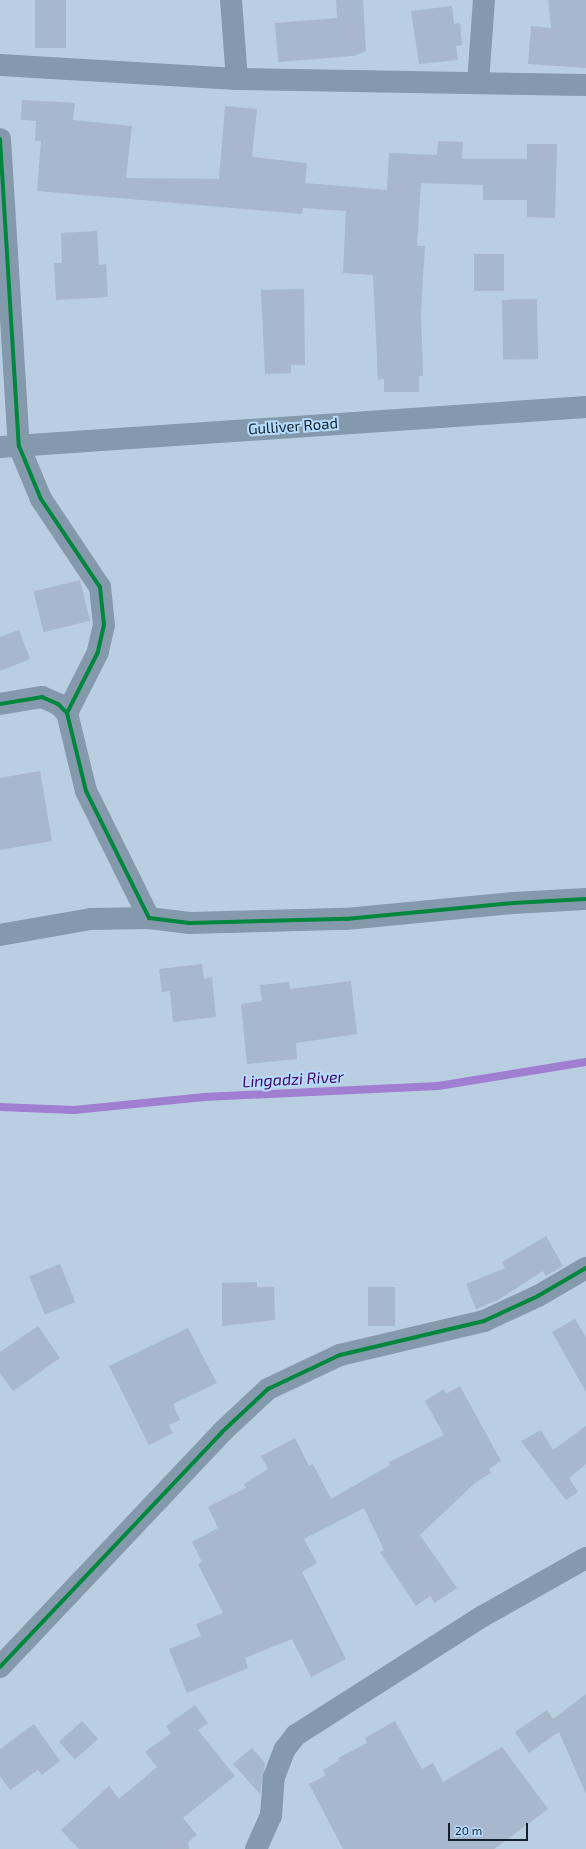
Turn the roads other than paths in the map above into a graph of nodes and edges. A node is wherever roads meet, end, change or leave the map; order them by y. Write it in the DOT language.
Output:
graph roads {
  1 [pos="231,0"];
  2 [pos="484,0"];
  3 [pos="0,65"];
  4 [pos="237,79"];
  5 [pos="478,83"];
  6 [pos="586,85"];
  7 [pos="0,139"];
  8 [pos="586,407"];
  9 [pos="9,447"];
  10 [pos="0,704"];
  11 [pos="67,713"];
  12 [pos="586,899"];
  13 [pos="149,918"];
  14 [pos="0,935"];
  15 [pos="586,1268"];
  16 [pos="586,1558"];
  17 [pos="0,1667"];
  18 [pos="256,1849"];
  1 -- 4 [label="street"];
  2 -- 5 [label="street"];
  3 -- 4 [label="street"];
  4 -- 5 [label="street"];
  5 -- 6 [label="street"];
  7 -- 9 [label="street"];
  8 -- 9 [label="street, Gulliver Road"];
  9 -- 11 [label="street"];
  10 -- 11 [label="street"];
  11 -- 13 [label="street"];
  12 -- 13 [label="street"];
  13 -- 14 [label="street"];
  15 -- 17 [label="street"];
  16 -- 18 [label="street"];
}
